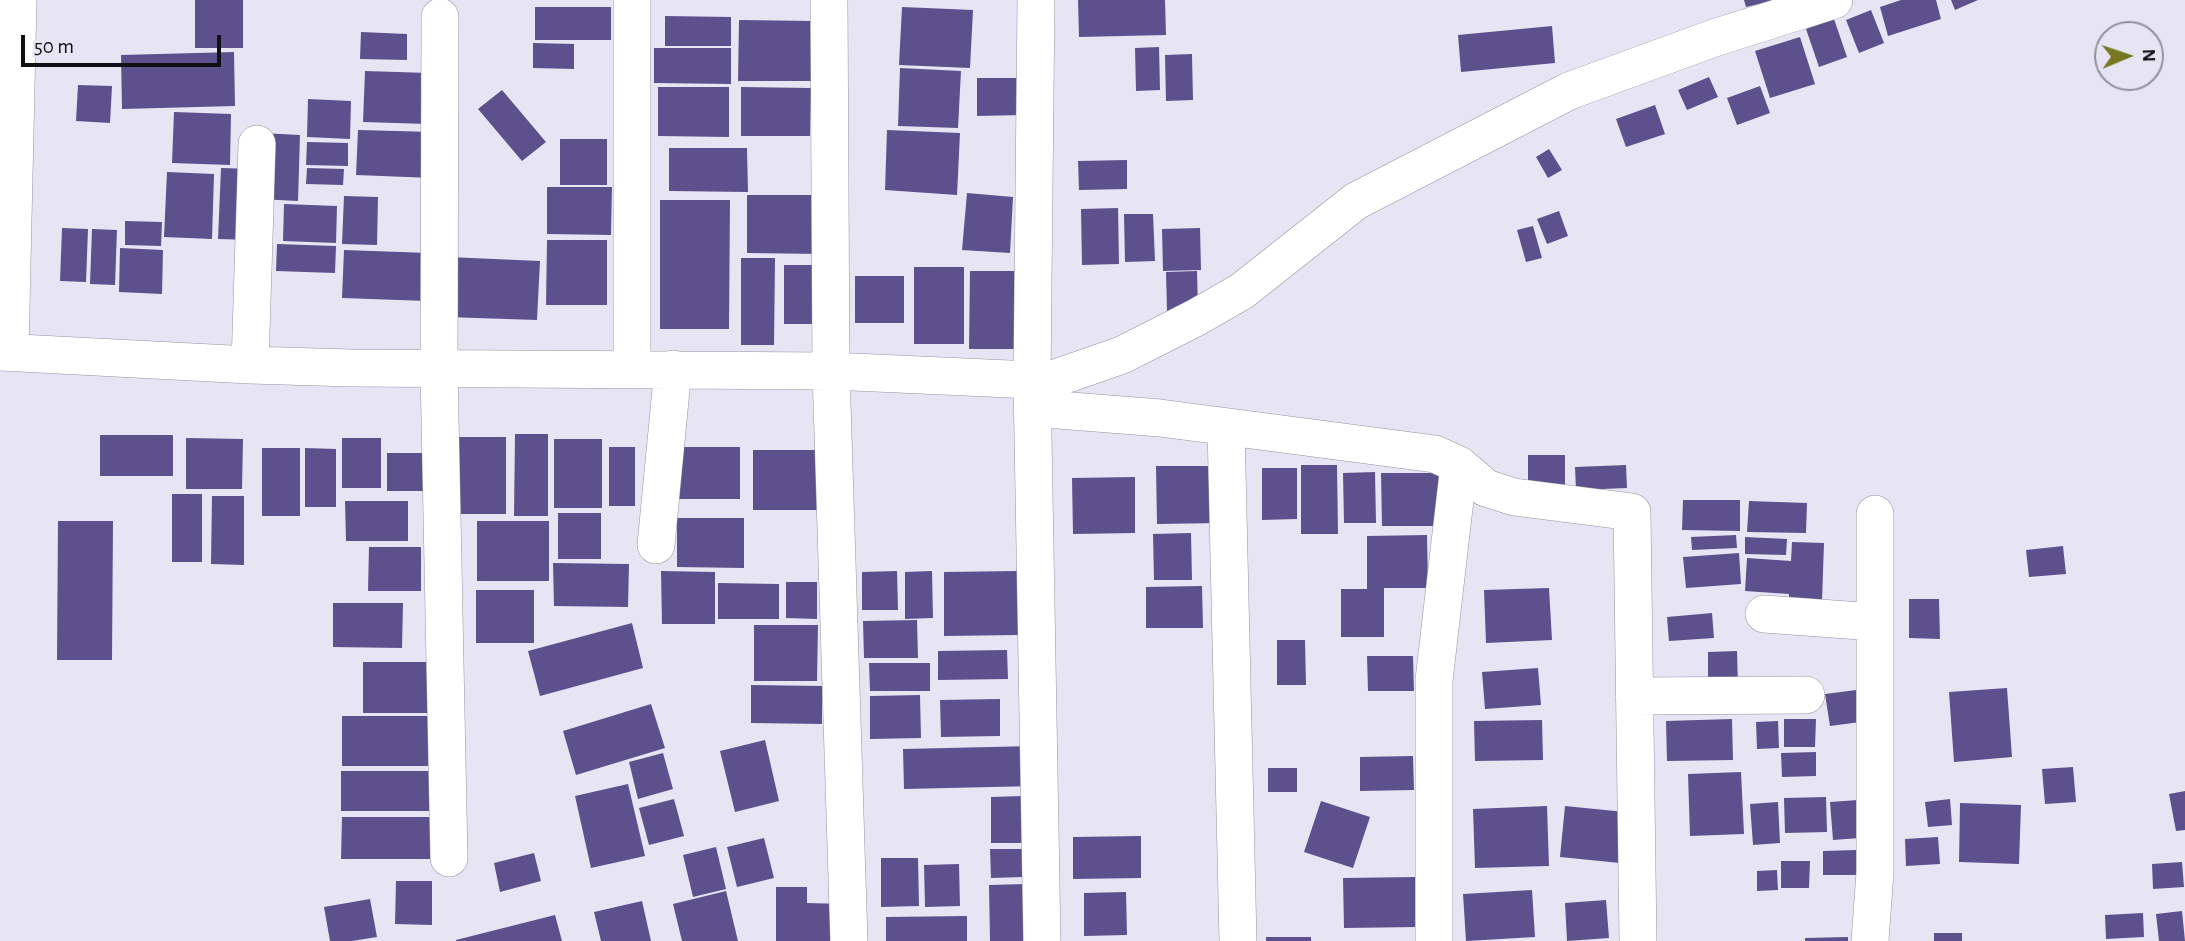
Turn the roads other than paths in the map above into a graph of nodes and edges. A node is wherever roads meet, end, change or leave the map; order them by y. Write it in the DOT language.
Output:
graph roads {
  1 [pos="18,0"];
  2 [pos="632,0"];
  3 [pos="829,0"];
  4 [pos="1036,0"];
  5 [pos="1834,0"];
  6 [pos="440,18"];
  7 [pos="257,144"];
  8 [pos="5,352"];
  9 [pos="250,365"];
  10 [pos="632,368"];
  11 [pos="439,369"];
  12 [pos="673,369"];
  13 [pos="831,371"];
  14 [pos="1033,394"];
  15 [pos="1226,427"];
  16 [pos="1459,465"];
  17 [pos="1875,514"];
  18 [pos="656,545"];
  19 [pos="1763,614"];
  20 [pos="1875,622"];
  21 [pos="1806,695"];
  22 [pos="1634,696"];
  23 [pos="449,858"];
  24 [pos="849,941"];
  25 [pos="1042,941"];
  26 [pos="1238,941"];
  27 [pos="1434,941"];
  28 [pos="1638,941"];
  29 [pos="1870,941"];
  1 -- 8 [label="street"];
  2 -- 10 [label="street"];
  3 -- 13 [label="street"];
  4 -- 14 [label="street"];
  5 -- 14 [label="street"];
  6 -- 11 [label="street"];
  7 -- 9 [label="street"];
  8 -- 9 [label="street"];
  9 -- 11 [label="street"];
  10 -- 11 [label="street"];
  10 -- 12 [label="street"];
  11 -- 23 [label="street"];
  12 -- 13 [label="street"];
  12 -- 18 [label="street"];
  13 -- 14 [label="street"];
  13 -- 24 [label="street"];
  14 -- 15 [label="street"];
  14 -- 25 [label="street"];
  15 -- 16 [label="street"];
  15 -- 26 [label="street"];
  16 -- 22 [label="street"];
  16 -- 27 [label="street"];
  17 -- 20 [label="street"];
  19 -- 20 [label="street"];
  20 -- 29 [label="street"];
  21 -- 22 [label="street"];
  22 -- 28 [label="street"];
}
